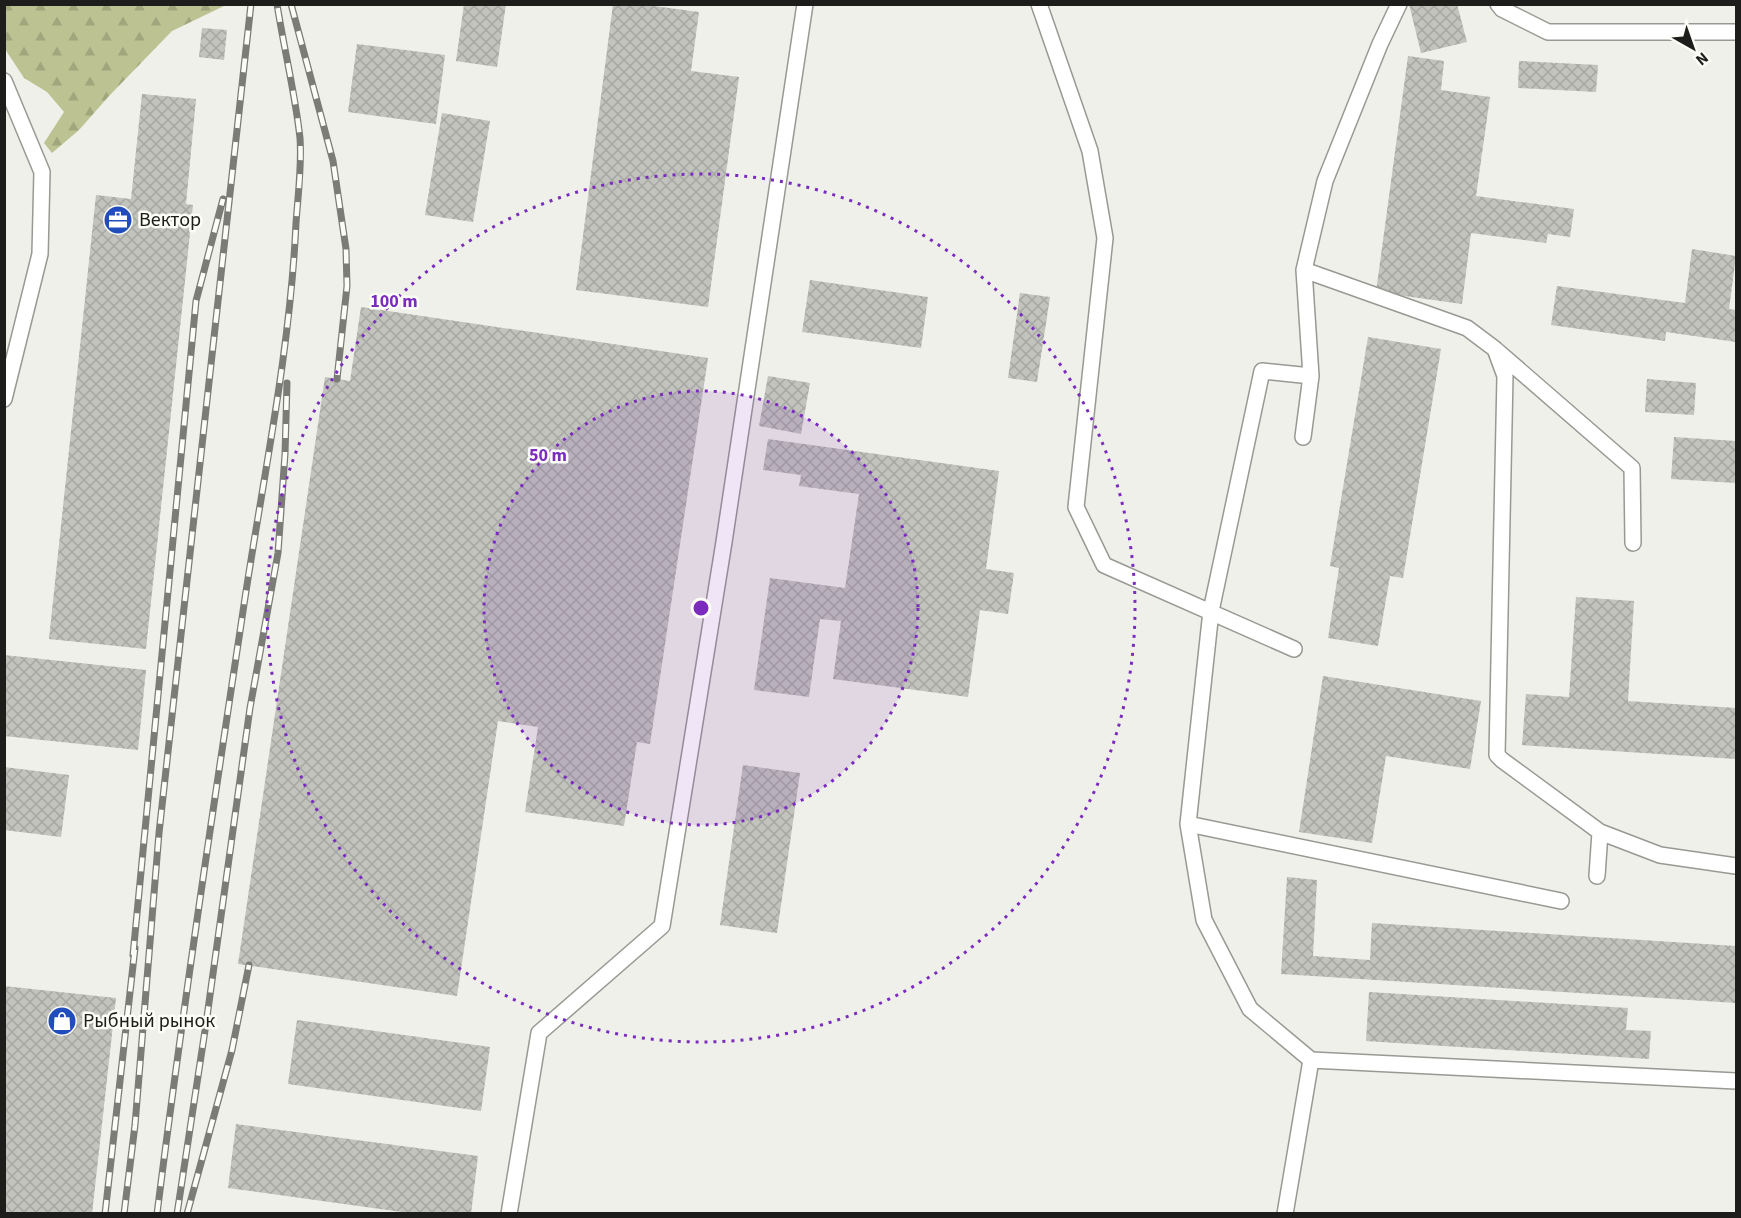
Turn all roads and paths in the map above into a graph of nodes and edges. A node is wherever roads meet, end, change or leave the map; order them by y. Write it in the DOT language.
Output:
graph roads {
  1 [pos="805,4"];
  2 [pos="1039,4"];
  3 [pos="1399,4"];
  4 [pos="1498,4"];
  5 [pos="1737,32"];
  6 [pos="4,81"];
  7 [pos="1305,270"];
  8 [pos="1495,349"];
  9 [pos="1311,376"];
  10 [pos="4,399"];
  11 [pos="1303,436"];
  12 [pos="1633,543"];
  13 [pos="1212,611"];
  14 [pos="1294,649"];
  15 [pos="1188,824"];
  16 [pos="1600,832"];
  17 [pos="1737,866"];
  18 [pos="1597,876"];
  19 [pos="1561,900"];
  20 [pos="1311,1060"];
  21 [pos="1737,1081"];
  22 [pos="509,1214"];
  23 [pos="1285,1214"];
  1 -- 22 [label="lane"];
  2 -- 13 [label="lane"];
  3 -- 7 [label="lane"];
  4 -- 5 [label="lane"];
  6 -- 10 [label="lane"];
  7 -- 8 [label="lane"];
  7 -- 9 [label="lane"];
  8 -- 12 [label="lane"];
  8 -- 16 [label="lane"];
  9 -- 11 [label="lane"];
  9 -- 13 [label="lane"];
  13 -- 14 [label="lane"];
  13 -- 15 [label="lane"];
  15 -- 19 [label="lane"];
  15 -- 20 [label="lane"];
  16 -- 17 [label="lane"];
  16 -- 18 [label="lane"];
  20 -- 21 [label="lane"];
  20 -- 23 [label="lane"];
}
